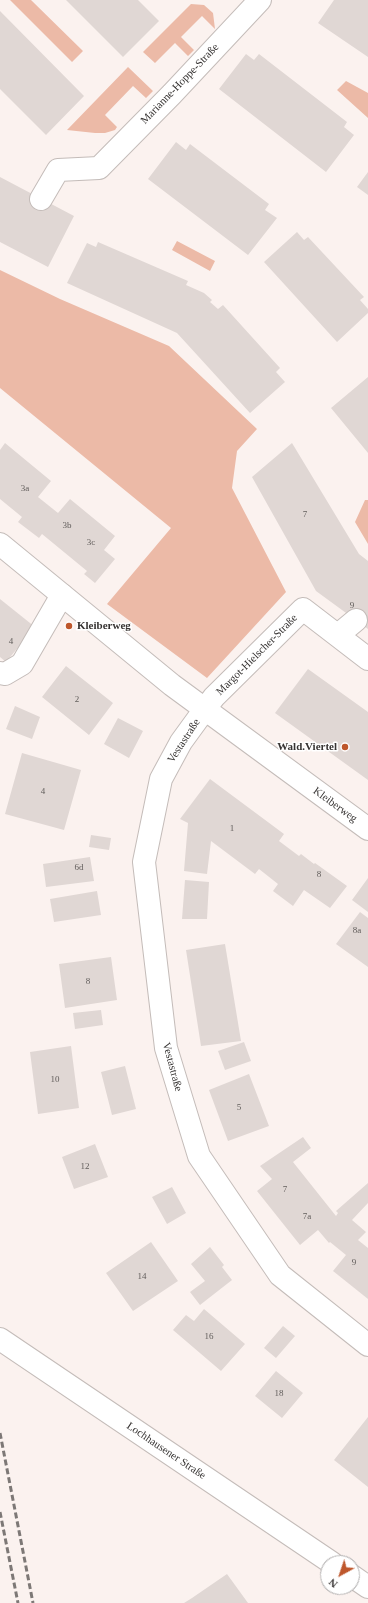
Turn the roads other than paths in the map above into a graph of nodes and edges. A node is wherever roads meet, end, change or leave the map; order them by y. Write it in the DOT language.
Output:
graph roads {
  1 [pos="260,0"];
  2 [pos="40,199"];
  3 [pos="0,544"];
  4 [pos="62,595"];
  5 [pos="356,620"];
  6 [pos="338,635"];
  7 [pos="368,659"];
  8 [pos="0,673"];
  9 [pos="205,709"];
  10 [pos="368,829"];
  11 [pos="0,1339"];
  12 [pos="368,1345"];
  13 [pos="320,1555"];
  1 -- 2 [label="main road, Marianne-Hoppe-Straße"];
  3 -- 4 [label="main road, Kleiberweg"];
  4 -- 8 [label="main road"];
  4 -- 9 [label="main road, Kleiberweg"];
  5 -- 6 [label="main road"];
  6 -- 7 [label="main road, Margot-Hielscher-Straße"];
  6 -- 9 [label="main road, Margot-Hielscher-Straße"];
  9 -- 10 [label="main road, Kleiberweg"];
  9 -- 12 [label="main road, Vestastraße"];
  11 -- 13 [label="main road, Lochhausener Straße"];
}
